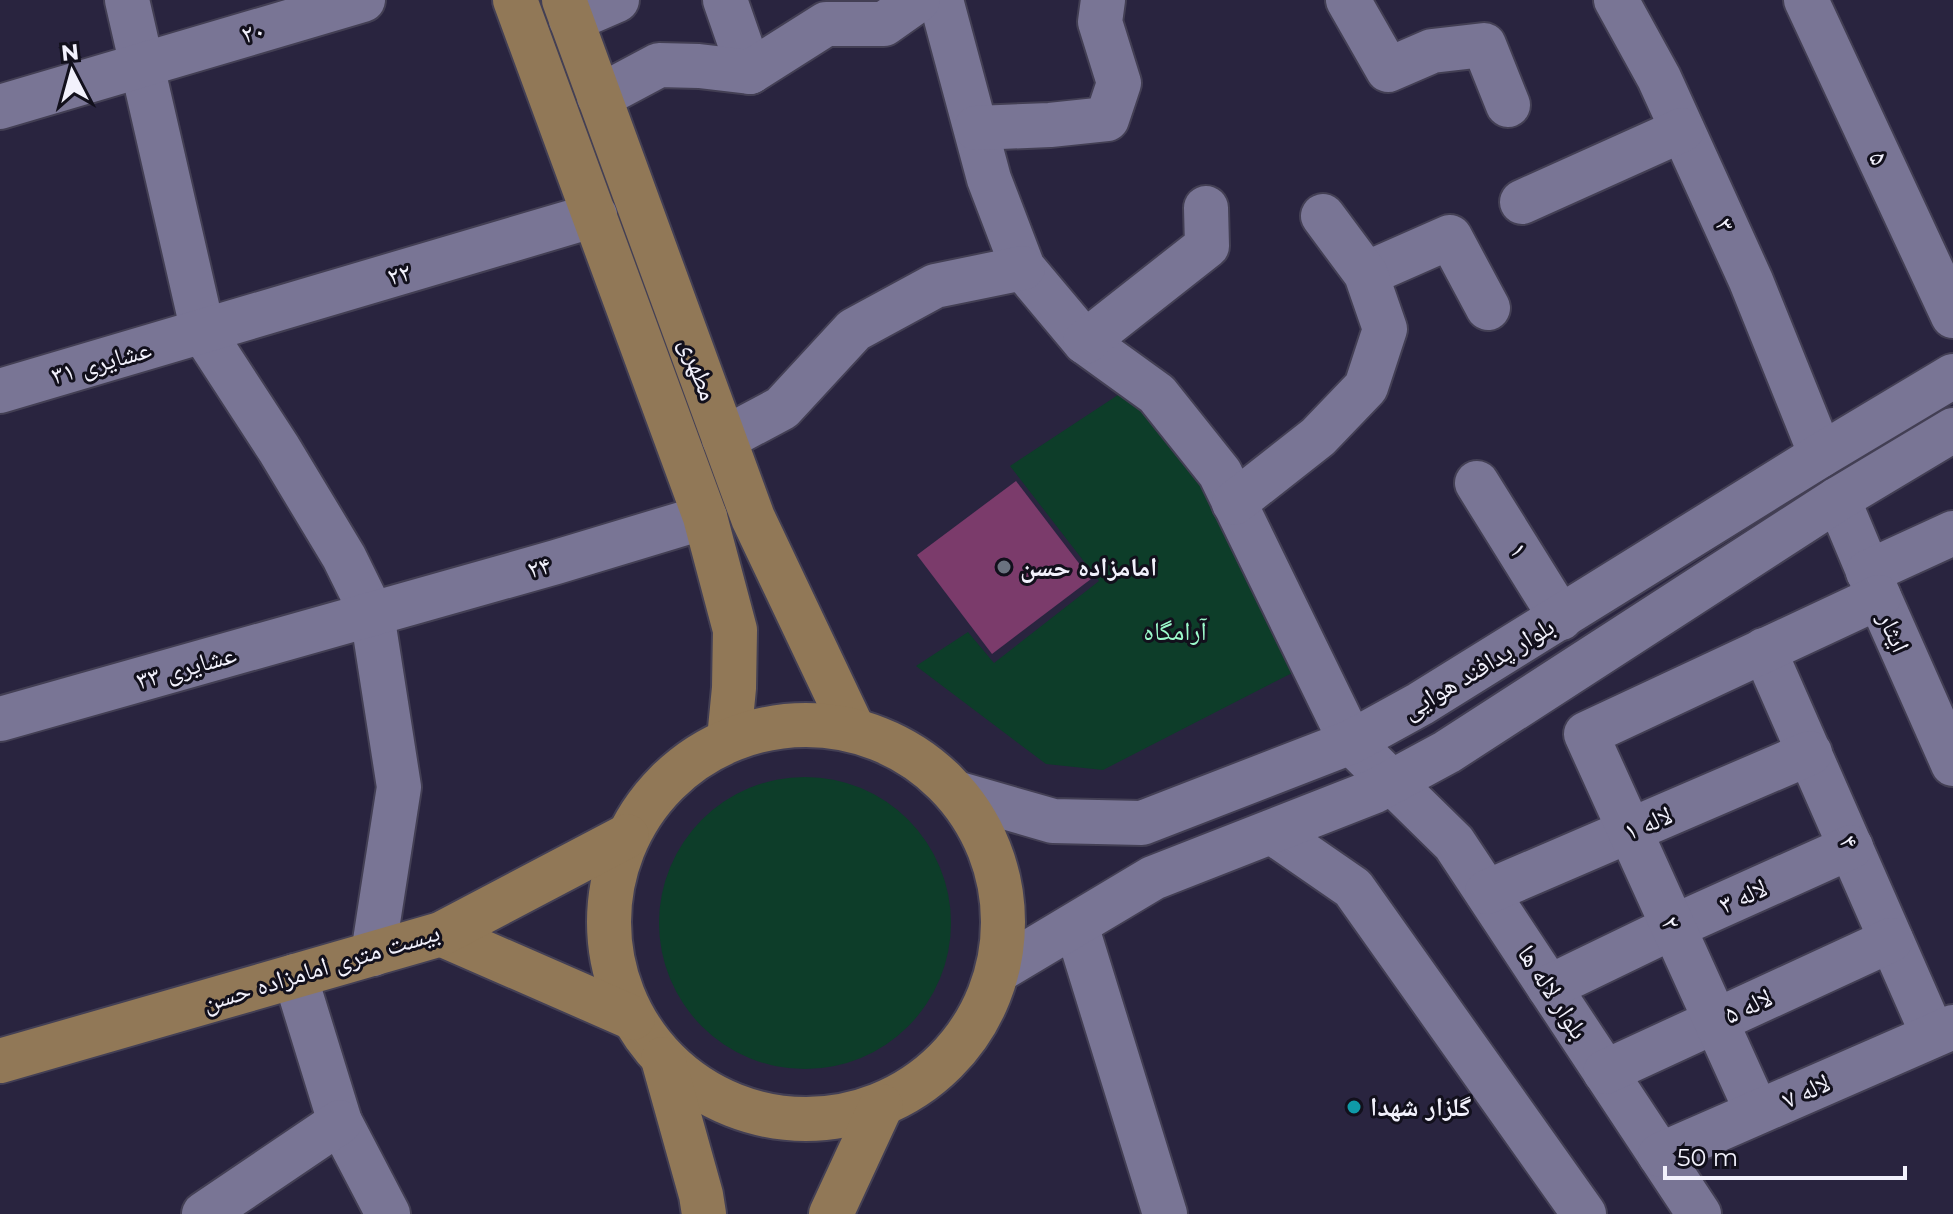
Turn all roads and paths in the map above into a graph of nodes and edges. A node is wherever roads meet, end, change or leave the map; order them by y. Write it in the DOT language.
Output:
graph roads {
  1 [pos="127,0"];
  2 [pos="363,0"];
  3 [pos="515,0"];
  4 [pos="617,0"];
  5 [pos="725,0"];
  6 [pos="918,0"];
  7 [pos="941,0"];
  8 [pos="1103,0"];
  9 [pos="1348,0"];
  10 [pos="1616,0"];
  11 [pos="1806,0"];
  12 [pos="567,10"];
  13 [pos="143,65"];
  14 [pos="750,72"];
  15 [pos="599,97"];
  16 [pos="1508,105"];
  17 [pos="0,107"];
  18 [pos="976,128"];
  19 [pos="1682,130"];
  20 [pos="1522,202"];
  21 [pos="1206,208"];
  22 [pos="595,215"];
  23 [pos="1323,216"];
  24 [pos="1023,268"];
  25 [pos="1366,274"];
  26 [pos="1488,308"];
  27 [pos="1953,316"];
  28 [pos="203,332"];
  29 [pos="1085,342"];
  30 [pos="1953,376"];
  31 [pos="0,391"];
  32 [pos="1953,430"];
  33 [pos="724,439"];
  34 [pos="1821,455"];
  35 [pos="1477,483"];
  36 [pos="1838,499"];
  37 [pos="1234,503"];
  38 [pos="705,517"];
  39 [pos="1953,533"];
  40 [pos="1873,584"];
  41 [pos="372,614"];
  42 [pos="1561,618"];
  43 [pos="1764,650"];
  44 [pos="0,719"];
  45 [pos="853,729"];
  46 [pos="729,739"];
  47 [pos="1948,739"];
  48 [pos="1351,742"];
  49 [pos="1810,753"];
  50 [pos="1393,782"];
  51 [pos="959,794"];
  52 [pos="1630,831"];
  53 [pos="1272,832"];
  54 [pos="627,836"];
  55 [pos="1851,847"];
  56 [pos="1487,892"];
  57 [pos="1076,925"];
  58 [pos="1673,927"];
  59 [pos="441,934"];
  60 [pos="1891,940"];
  61 [pos="373,954"];
  62 [pos="999,970"];
  63 [pos="295,976"];
  64 [pos="1549,987"];
  65 [pos="633,1018"];
  66 [pos="1715,1021"];
  67 [pos="1943,1031"];
  68 [pos="663,1059"];
  69 [pos="0,1061"];
  70 [pos="1605,1072"];
  71 [pos="881,1106"];
  72 [pos="1757,1112"];
  73 [pos="340,1122"];
  74 [pos="1660,1155"];
  75 [pos="204,1214"];
  76 [pos="388,1214"];
  77 [pos="704,1214"];
  78 [pos="831,1214"];
  79 [pos="1165,1214"];
  80 [pos="1584,1214"];
  81 [pos="1699,1214"];
  1 -- 13 [label="street"];
  2 -- 13 [label="street, ۲۰"];
  3 -- 22 [label="main road, مطهری"];
  4 -- 12 [label="street"];
  5 -- 14 [label="street"];
  6 -- 14 [label="street"];
  7 -- 18 [label="street"];
  8 -- 18 [label="street"];
  9 -- 16 [label="street"];
  10 -- 19 [label="street, ۳"];
  11 -- 27 [label="street, ۵"];
  12 -- 15 [label="main road, مطهری"];
  13 -- 17 [label="street, ۲۰"];
  13 -- 28 [label="street"];
  14 -- 15 [label="street"];
  15 -- 33 [label="main road, مطهری"];
  18 -- 24 [label="street"];
  19 -- 20 [label="street"];
  19 -- 34 [label="street, ۳"];
  21 -- 29 [label="street"];
  22 -- 28 [label="street, ۲۲"];
  22 -- 38 [label="main road, مطهری"];
  23 -- 25 [label="street"];
  24 -- 29 [label="street"];
  24 -- 33 [label="street"];
  25 -- 26 [label="street"];
  25 -- 37 [label="street"];
  28 -- 31 [label="street, عشایری ۳۱"];
  28 -- 41 [label="street"];
  29 -- 37 [label="street"];
  30 -- 34 [label="street, بلوار پدافند هوایی"];
  32 -- 36 [label="street, بلوار پدافند هوایی"];
  33 -- 45 [label="main road, مطهری"];
  34 -- 42 [label="street, بلوار پدافند هوایی"];
  35 -- 42 [label="street, ۱"];
  36 -- 40 [label="street, ایثار"];
  36 -- 50 [label="street, بلوار پدافند هوایی"];
  37 -- 48 [label="street"];
  38 -- 41 [label="street, ۲۴"];
  38 -- 46 [label="main road, مطهری"];
  39 -- 40 [label="street"];
  40 -- 43 [label="street"];
  40 -- 47 [label="street, ایثار"];
  41 -- 44 [label="street, عشایری ۳۳"];
  41 -- 61 [label="street"];
  42 -- 48 [label="street, بلوار پدافند هوایی"];
  43 -- 49 [label="street, ۴"];
  43 -- 52 [label="street, ۲"];
  45 -- 46 [label="main road"];
  45 -- 51 [label="main road"];
  46 -- 54 [label="main road"];
  48 -- 50 [label="street, بلوار لاله ها"];
  48 -- 51 [label="street, بلوار پدافند هوایی"];
  49 -- 52 [label="street, لاله ۱"];
  49 -- 55 [label="street, ۴"];
  50 -- 53 [label="street, بلوار پدافند هوایی"];
  50 -- 56 [label="street, بلوار لاله ها"];
  51 -- 62 [label="main road"];
  52 -- 56 [label="street, لاله ۱"];
  52 -- 58 [label="street, ۲"];
  53 -- 57 [label="street, بلوار پدافند هوایی"];
  53 -- 80 [label="street"];
  54 -- 59 [label="main road, بیست متری امامزاده حسن"];
  54 -- 65 [label="main road"];
  55 -- 58 [label="street, لاله ۳"];
  55 -- 60 [label="street, ۴"];
  56 -- 64 [label="street, بلوار لاله ها"];
  57 -- 62 [label="street, بلوار پدافند هوایی"];
  57 -- 79 [label="street"];
  58 -- 64 [label="street, لاله ۳"];
  58 -- 66 [label="street, ۲"];
  59 -- 61 [label="main road, بیست متری امامزاده حسن"];
  59 -- 65 [label="main road"];
  60 -- 66 [label="street, لاله ۵"];
  60 -- 67 [label="street, ۴"];
  61 -- 63 [label="main road, بیست متری امامزاده حسن"];
  62 -- 71 [label="main road"];
  63 -- 69 [label="main road, بیست متری امامزاده حسن"];
  63 -- 73 [label="street"];
  64 -- 70 [label="street, بلوار لاله ها"];
  65 -- 68 [label="main road"];
  66 -- 70 [label="street, لاله ۵"];
  66 -- 72 [label="street, ۲"];
  67 -- 72 [label="street, لاله ۷"];
  68 -- 71 [label="main road"];
  68 -- 77 [label="main road"];
  70 -- 74 [label="street, بلوار لاله ها"];
  71 -- 78 [label="main road"];
  72 -- 74 [label="street, لاله ۷"];
  73 -- 75 [label="street"];
  73 -- 76 [label="street"];
  74 -- 81 [label="street, بلوار لاله ها"];
}
